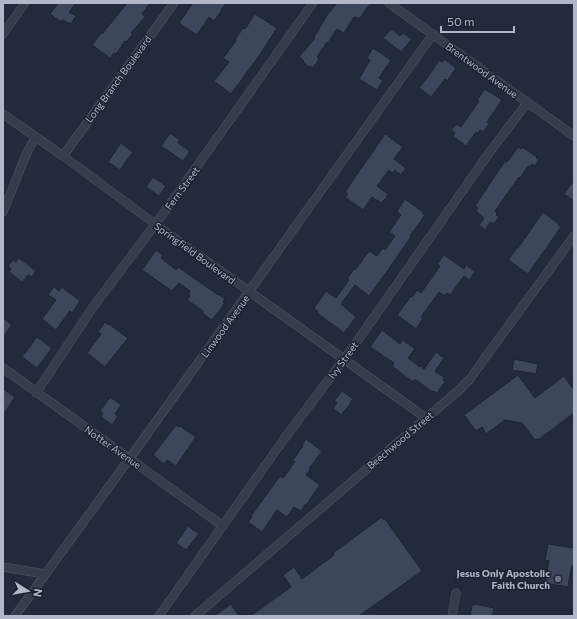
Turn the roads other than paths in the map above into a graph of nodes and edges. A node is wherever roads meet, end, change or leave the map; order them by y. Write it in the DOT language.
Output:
graph roads {
  1 [pos="25,3"];
  2 [pos="174,3"];
  3 [pos="313,3"];
  4 [pos="389,3"];
  5 [pos="3,34"];
  6 [pos="433,34"];
  7 [pos="527,103"];
  8 [pos="3,114"];
  9 [pos="574,136"];
  10 [pos="36,137"];
  11 [pos="63,156"];
  12 [pos="3,212"];
  13 [pos="155,225"];
  14 [pos="574,236"];
  15 [pos="249,292"];
  16 [pos="344,359"];
  17 [pos="3,368"];
  18 [pos="36,392"];
  19 [pos="426,418"];
  20 [pos="130,459"];
  21 [pos="223,526"];
  22 [pos="3,567"];
  23 [pos="45,574"];
  24 [pos="456,593"];
  25 [pos="15,616"];
  26 [pos="159,616"];
  27 [pos="195,616"];
  28 [pos="452,616"];
  1 -- 5 [label="street"];
  2 -- 11 [label="street, Long Branch Boulevard"];
  3 -- 13 [label="street, Fern Street"];
  4 -- 6 [label="street, Brentwood Avenue"];
  6 -- 7 [label="street, Brentwood Avenue"];
  6 -- 15 [label="street, Linwood Avenue"];
  7 -- 9 [label="street, Brentwood Avenue"];
  7 -- 16 [label="street, Ivy Street"];
  8 -- 10 [label="street, Springfield Boulevard"];
  10 -- 11 [label="street, Springfield Boulevard"];
  10 -- 12 [label="street"];
  11 -- 13 [label="street, Springfield Boulevard"];
  13 -- 15 [label="street, Springfield Boulevard"];
  13 -- 18 [label="street, Fern Street"];
  14 -- 19 [label="street, Beechwood Street"];
  15 -- 16 [label="street, Springfield Boulevard"];
  15 -- 20 [label="street, Linwood Avenue"];
  16 -- 19 [label="street, Springfield Boulevard"];
  16 -- 21 [label="street, Ivy Street"];
  17 -- 18 [label="street, Notter Avenue"];
  18 -- 20 [label="street, Notter Avenue"];
  19 -- 27 [label="street, Beechwood Street"];
  20 -- 21 [label="street, Notter Avenue"];
  20 -- 23 [label="street, Linwood Avenue"];
  21 -- 26 [label="street, Ivy Street"];
  22 -- 23 [label="street"];
  23 -- 25 [label="street, Linwood Avenue"];
  24 -- 28 [label="street"];
}
